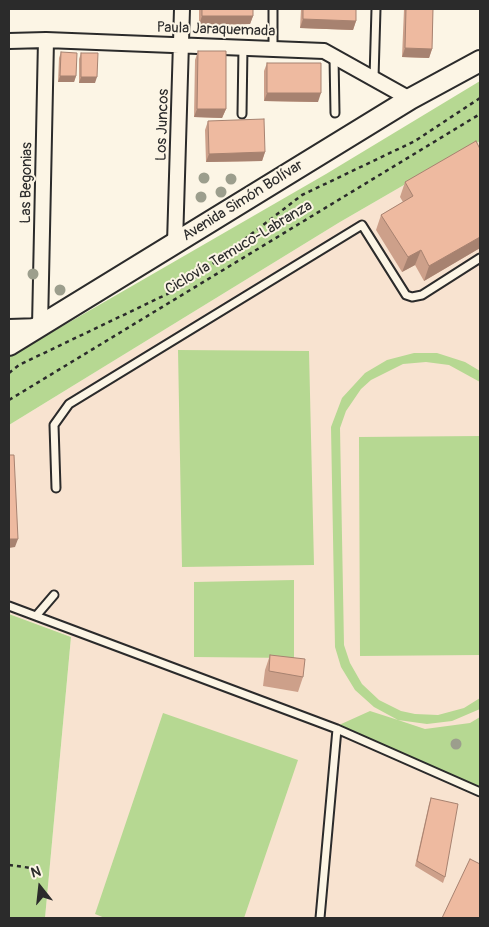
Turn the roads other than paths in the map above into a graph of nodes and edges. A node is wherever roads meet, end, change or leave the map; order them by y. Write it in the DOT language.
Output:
graph roads {
  1 [pos="182,9"];
  2 [pos="273,9"];
  3 [pos="376,9"];
  4 [pos="46,40"];
  5 [pos="9,41"];
  6 [pos="181,44"];
  7 [pos="243,47"];
  8 [pos="273,49"];
  9 [pos="334,56"];
  10 [pos="480,62"];
  11 [pos="374,79"];
  12 [pos="410,99"];
  13 [pos="335,113"];
  14 [pos="242,114"];
  15 [pos="175,243"];
  16 [pos="480,258"];
  17 [pos="40,326"];
  18 [pos="9,327"];
  19 [pos="9,345"];
  20 [pos="56,488"];
  21 [pos="54,595"];
  22 [pos="9,606"];
  23 [pos="36,616"];
  24 [pos="337,729"];
  25 [pos="480,792"];
  26 [pos="320,918"];
  1 -- 6 [label="street, Los Juncos"];
  2 -- 8 [label="lane"];
  3 -- 11 [label="lane"];
  4 -- 5 [label="street, Paula Jaraquemada"];
  4 -- 6 [label="street, Paula Jaraquemada"];
  4 -- 17 [label="street, Las Begonias"];
  6 -- 7 [label="street, Paula Jaraquemada"];
  6 -- 15 [label="street, Los Juncos"];
  7 -- 8 [label="street, Paula Jaraquemada"];
  7 -- 14 [label="lane"];
  8 -- 9 [label="street, Paula Jaraquemada"];
  9 -- 11 [label="street, Paula Jaraquemada"];
  9 -- 13 [label="lane"];
  10 -- 12 [label="street, Avenida Simón Bolívar"];
  11 -- 12 [label="street, Paula Jaraquemada"];
  12 -- 15 [label="street, Avenida Simón Bolívar"];
  15 -- 17 [label="street, Avenida Simón Bolívar"];
  16 -- 20 [label="lane"];
  17 -- 18 [label="street"];
  17 -- 19 [label="street, Avenida Simón Bolívar"];
  21 -- 23 [label="lane"];
  22 -- 23 [label="lane"];
  23 -- 24 [label="lane"];
  24 -- 25 [label="lane"];
  24 -- 26 [label="lane"];
}
